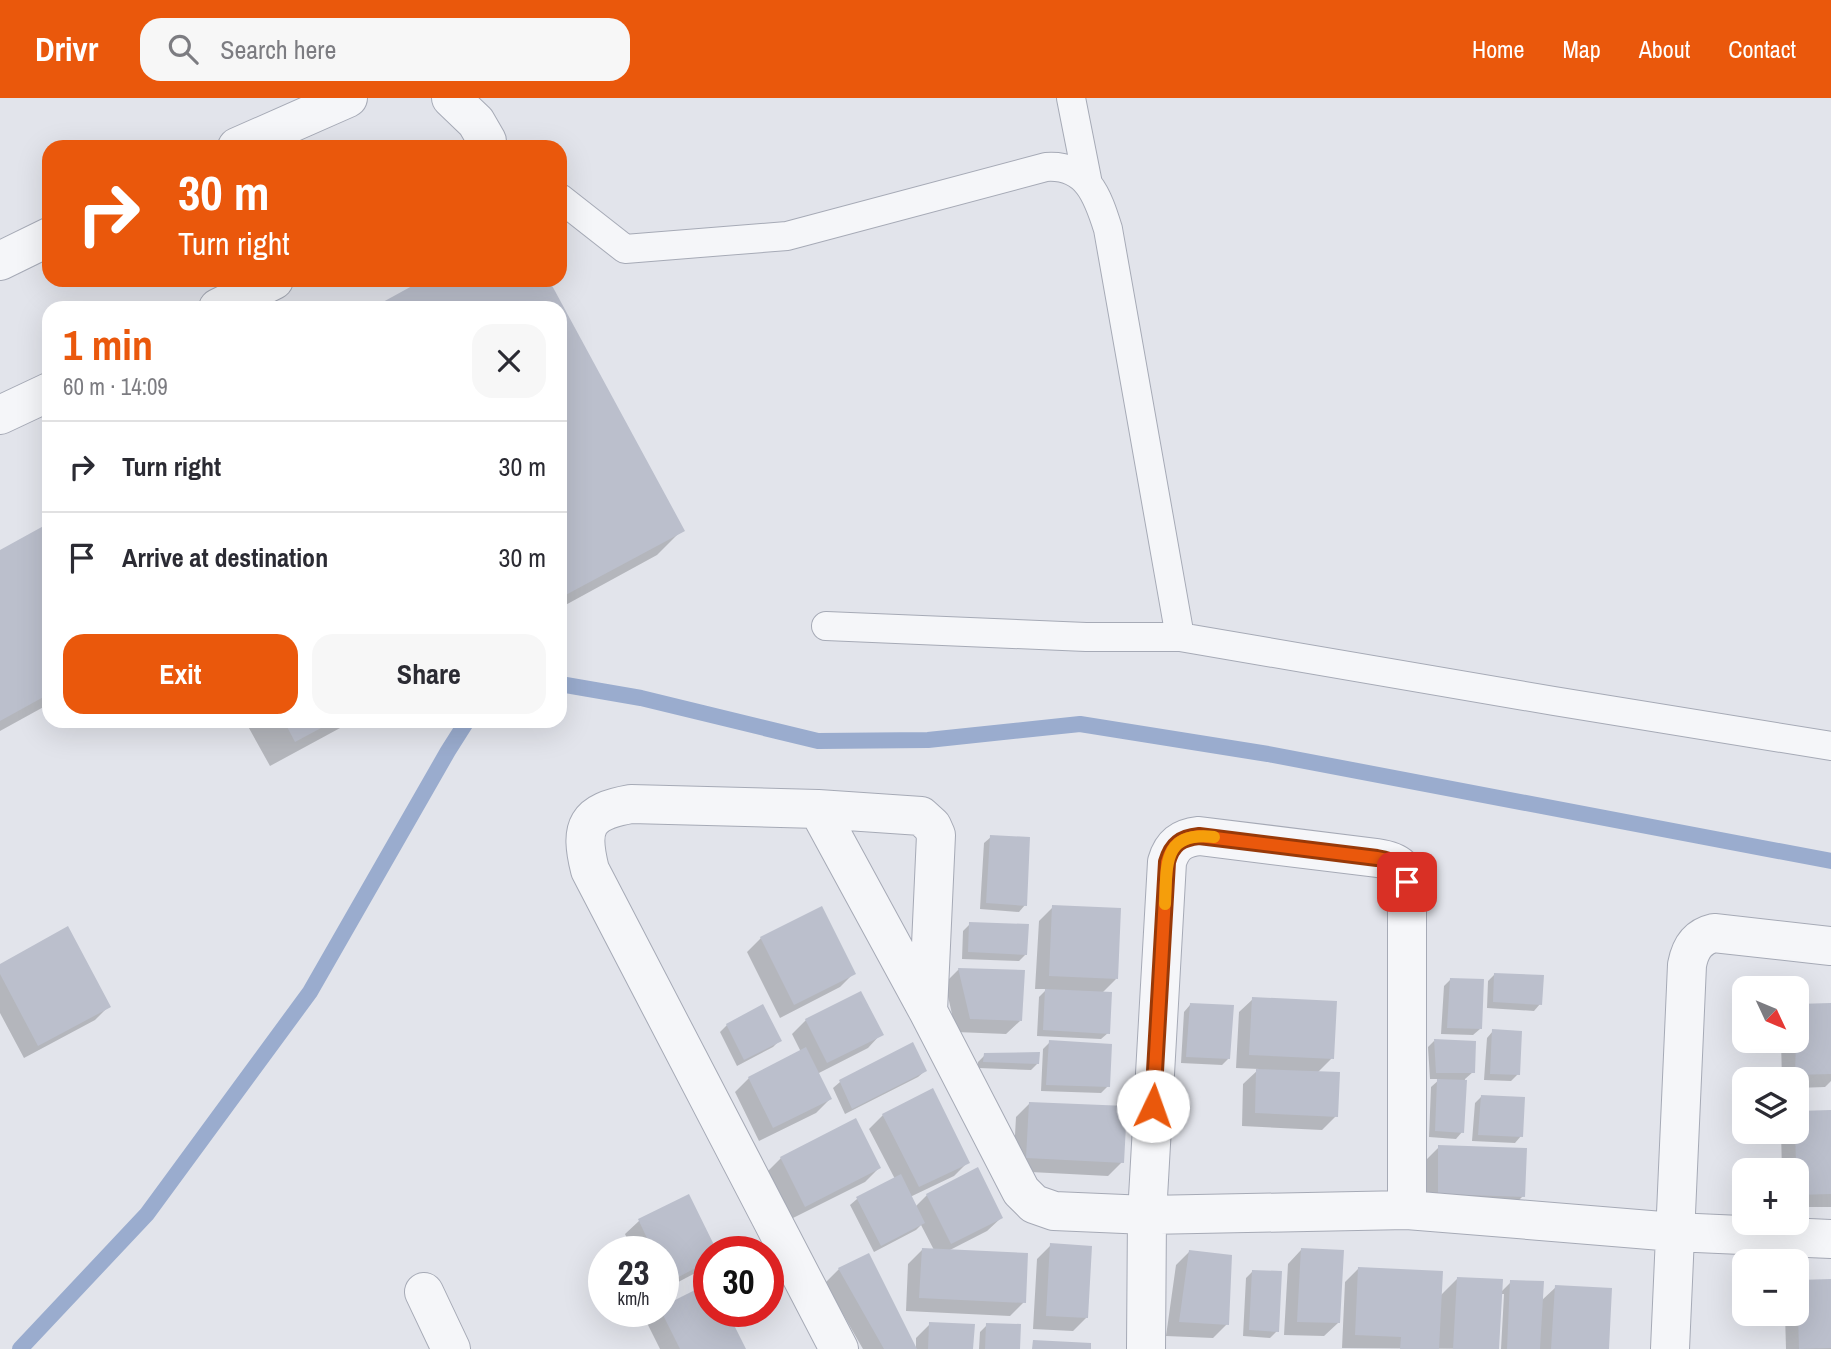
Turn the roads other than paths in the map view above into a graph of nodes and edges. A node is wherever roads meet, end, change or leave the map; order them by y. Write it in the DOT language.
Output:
graph roads {
  1 [pos="348,98"];
  2 [pos="452,98"];
  3 [pos="1071,98"];
  4 [pos="253,140"];
  5 [pos="485,140"];
  6 [pos="1088,184"];
  7 [pos="567,203"];
  8 [pos="42,240"];
  9 [pos="0,261"];
  10 [pos="260,287"];
  11 [pos="232,301"];
  12 [pos="42,395"];
  13 [pos="1,411"];
  14 [pos="826,625"];
  15 [pos="1180,636"];
  16 [pos="1831,746"];
  17 [pos="818,809"];
  18 [pos="1831,946"];
  19 [pos="928,1012"];
  20 [pos="1407,1210"];
  21 [pos="1147,1214"];
  22 [pos="1674,1232"];
  23 [pos="1831,1239"];
  24 [pos="424,1292"];
  25 [pos="451,1349"];
  26 [pos="839,1349"];
  27 [pos="1146,1349"];
  28 [pos="1670,1349"];
  1 -- 4 [label="street"];
  2 -- 5 [label="street"];
  3 -- 6 [label="lane"];
  6 -- 7 [label="lane"];
  6 -- 15 [label="lane"];
  8 -- 9 [label="street"];
  10 -- 11 [label="street"];
  12 -- 13 [label="street"];
  14 -- 15 [label="lane"];
  15 -- 16 [label="lane"];
  17 -- 19 [label="street"];
  17 -- 19 [label="street"];
  17 -- 26 [label="street"];
  18 -- 22 [label="street"];
  19 -- 21 [label="street"];
  20 -- 21 [label="street"];
  20 -- 21 [label="street"];
  20 -- 22 [label="street"];
  21 -- 27 [label="street"];
  22 -- 23 [label="street"];
  22 -- 28 [label="street"];
  24 -- 25 [label="street"];
}
